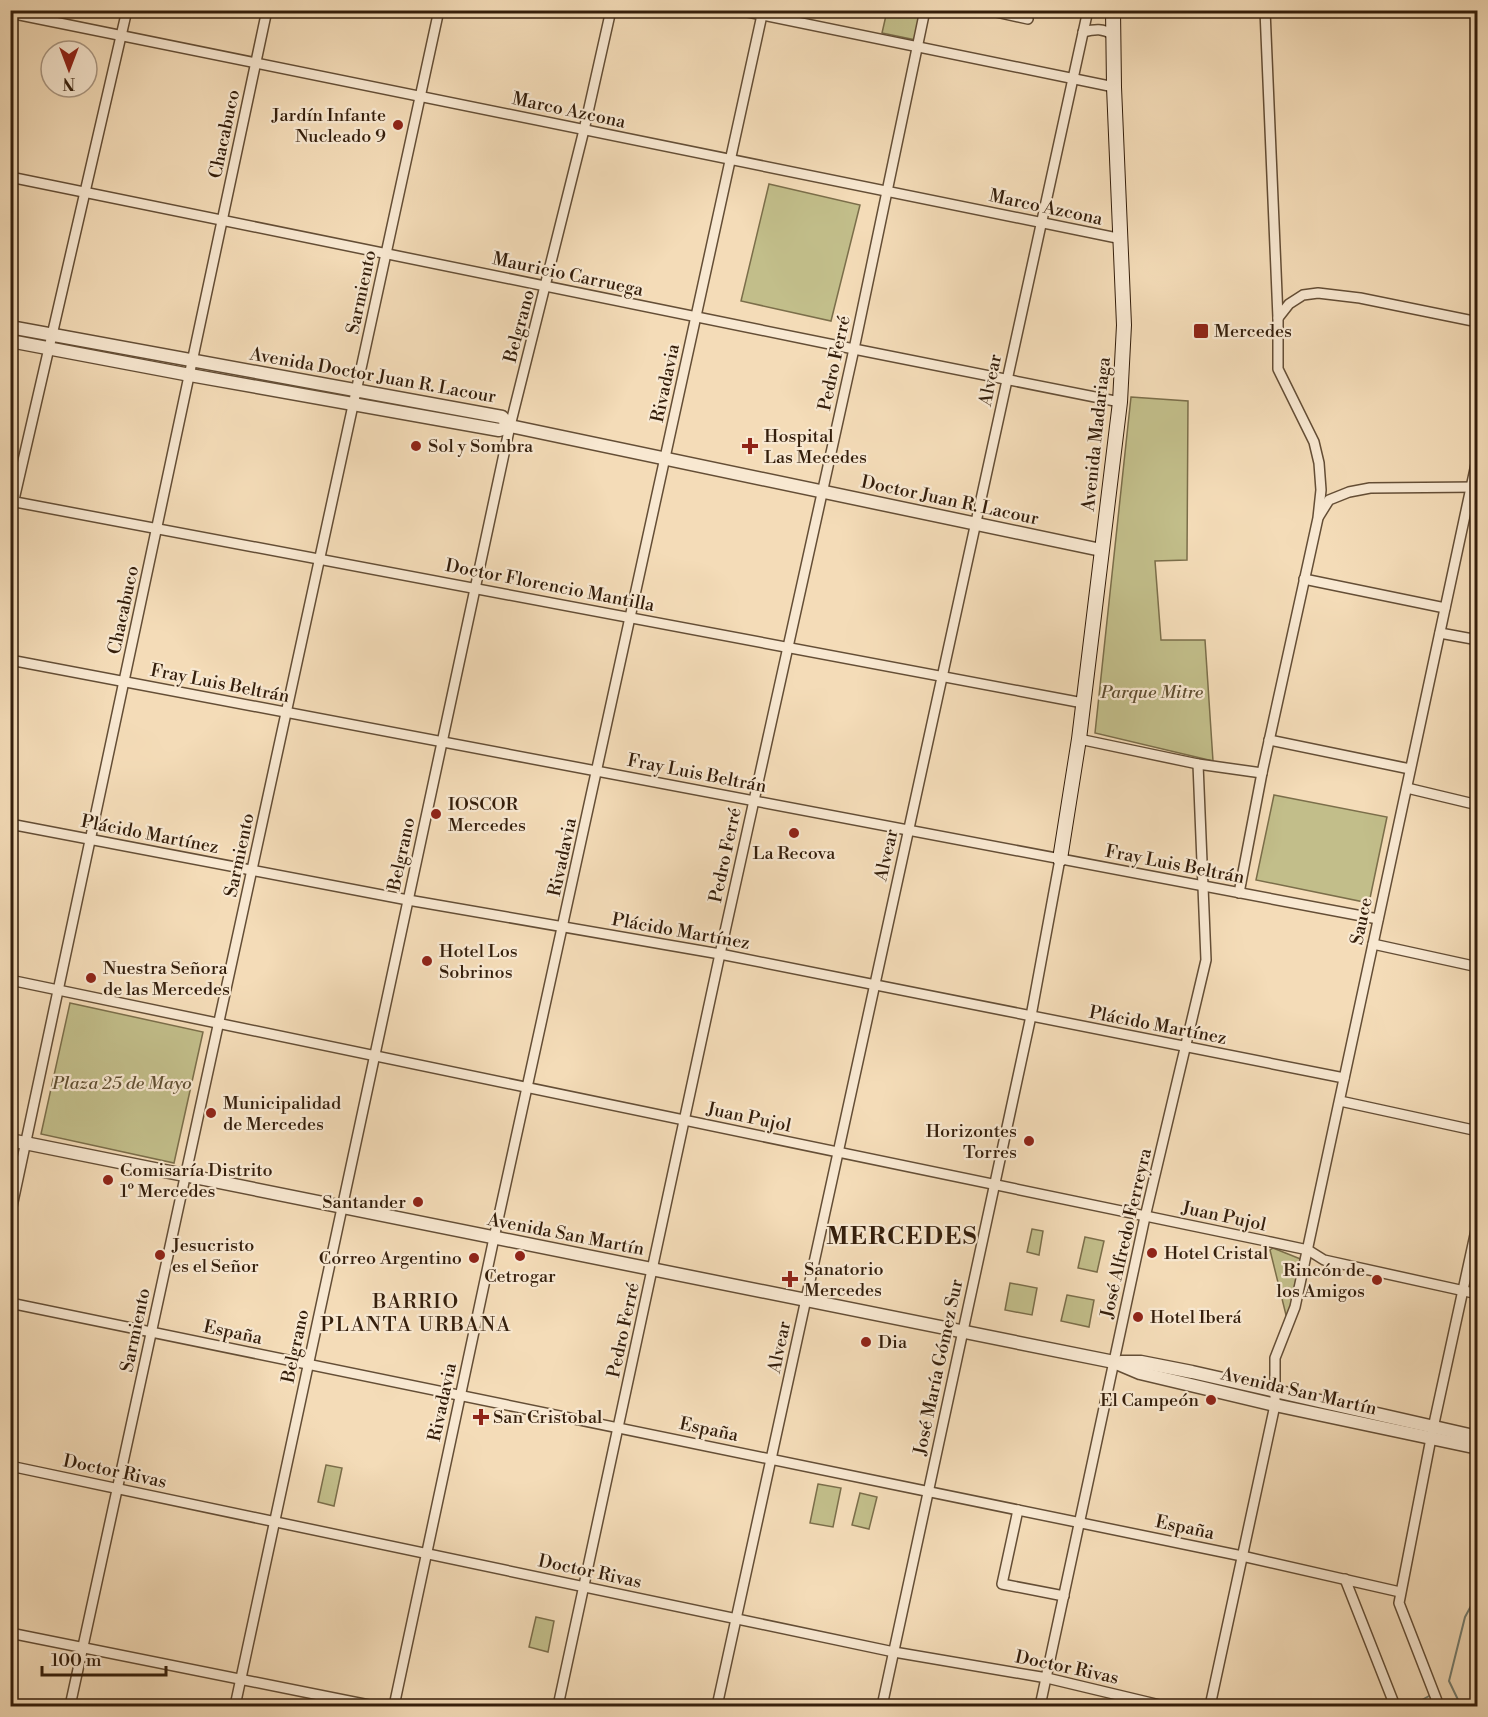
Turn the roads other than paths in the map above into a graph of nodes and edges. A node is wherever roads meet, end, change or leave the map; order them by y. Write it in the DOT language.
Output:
graph roads {
  1 [pos="128,10"];
  2 [pos="267,10"];
  3 [pos="439,10"];
  4 [pos="611,10"];
  5 [pos="738,10"];
  6 [pos="925,10"];
  7 [pos="987,10"];
  8 [pos="1088,10"];
  9 [pos="1113,10"];
  10 [pos="1265,10"];
  11 [pos="10,13"];
  12 [pos="762,15"];
  13 [pos="1028,19"];
  14 [pos="1083,32"];
  15 [pos="1113,34"];
  16 [pos="122,35"];
  17 [pos="917,47"];
  18 [pos="256,63"];
  19 [pos="1073,79"];
  20 [pos="1114,87"];
  21 [pos="420,96"];
  22 [pos="584,130"];
  23 [pos="731,160"];
  24 [pos="10,177"];
  25 [pos="886,191"];
  26 [pos="86,192"];
  27 [pos="223,220"];
  28 [pos="1042,223"];
  29 [pos="1122,239"];
  30 [pos="386,253"];
  31 [pos="546,286"];
  32 [pos="697,317"];
  33 [pos="1278,318"];
  34 [pos="1478,322"];
  35 [pos="10,327"];
  36 [pos="10,341"];
  37 [pos="51,342"];
  38 [pos="854,349"];
  39 [pos="193,361"];
  40 [pos="190,375"];
  41 [pos="1007,380"];
  42 [pos="357,390"];
  43 [pos="1120,402"];
  44 [pos="354,404"];
  45 [pos="510,426"];
  46 [pos="1478,455"];
  47 [pos="666,458"];
  48 [pos="1320,475"];
  49 [pos="1474,487"];
  50 [pos="823,492"];
  51 [pos="1340,495"];
  52 [pos="12,501"];
  53 [pos="10,517"];
  54 [pos="1317,518"];
  55 [pos="976,523"];
  56 [pos="157,528"];
  57 [pos="1101,550"];
  58 [pos="320,559"];
  59 [pos="1304,579"];
  60 [pos="475,588"];
  61 [pos="1445,608"];
  62 [pos="631,618"];
  63 [pos="1440,633"];
  64 [pos="1478,640"];
  65 [pos="787,647"];
  66 [pos="10,660"];
  67 [pos="942,676"];
  68 [pos="124,682"];
  69 [pos="1083,703"];
  70 [pos="286,712"];
  71 [pos="1079,739"];
  72 [pos="1269,740"];
  73 [pos="442,742"];
  74 [pos="1198,764"];
  75 [pos="1410,769"];
  76 [pos="597,771"];
  77 [pos="1262,773"];
  78 [pos="1407,788"];
  79 [pos="754,801"];
  80 [pos="1478,805"];
  81 [pos="10,824"];
  82 [pos="909,830"];
  83 [pos="91,839"];
  84 [pos="1060,859"];
  85 [pos="252,870"];
  86 [pos="1202,885"];
  87 [pos="1239,893"];
  88 [pos="408,900"];
  89 [pos="1378,919"];
  90 [pos="563,927"];
  91 [pos="1373,944"];
  92 [pos="720,954"];
  93 [pos="1478,967"];
  94 [pos="10,980"];
  95 [pos="874,985"];
  96 [pos="58,990"];
  97 [pos="1031,1016"];
  98 [pos="219,1024"];
  99 [pos="1186,1048"];
  100 [pos="375,1056"];
  101 [pos="1344,1078"];
  102 [pos="527,1088"];
  103 [pos="1340,1101"];
  104 [pos="685,1121"];
  105 [pos="1478,1131"];
  106 [pos="10,1140"];
  107 [pos="26,1144"];
  108 [pos="838,1153"];
  109 [pos="186,1176"];
  110 [pos="994,1185"];
  111 [pos="342,1207"];
  112 [pos="10,1216"];
  113 [pos="1145,1217"];
  114 [pos="1478,1221"];
  115 [pos="494,1238"];
  116 [pos="1308,1250"];
  117 [pos="653,1270"];
  118 [pos="1463,1291"];
  119 [pos="1478,1294"];
  120 [pos="806,1300"];
  121 [pos="10,1303"];
  122 [pos="152,1332"];
  123 [pos="963,1332"];
  124 [pos="1114,1362"];
  125 [pos="309,1364"];
  126 [pos="1275,1391"];
  127 [pos="460,1395"];
  128 [pos="1275,1405"];
  129 [pos="618,1428"];
  130 [pos="1432,1433"];
  131 [pos="1478,1437"];
  132 [pos="1478,1448"];
  133 [pos="771,1459"];
  134 [pos="10,1466"];
  135 [pos="118,1489"];
  136 [pos="928,1491"];
  137 [pos="1018,1510"];
  138 [pos="275,1522"];
  139 [pos="1080,1522"];
  140 [pos="426,1554"];
  141 [pos="1242,1556"];
  142 [pos="1346,1579"];
  143 [pos="584,1587"];
  144 [pos="1400,1592"];
  145 [pos="1064,1596"];
  146 [pos="736,1618"];
  147 [pos="10,1632"];
  148 [pos="83,1647"];
  149 [pos="894,1652"];
  150 [pos="1047,1678"];
  151 [pos="241,1680"];
  152 [pos="70,1707"];
  153 [pos="235,1707"];
  154 [pos="374,1707"];
  155 [pos="394,1707"];
  156 [pos="558,1707"];
  157 [pos="717,1707"];
  158 [pos="882,1707"];
  159 [pos="1040,1707"];
  160 [pos="1164,1707"];
  161 [pos="1210,1707"];
  162 [pos="1395,1707"];
  163 [pos="1439,1707"];
  1 -- 16 [label="street"];
  2 -- 18 [label="street, Chacabuco"];
  3 -- 21 [label="street, Sarmiento"];
  4 -- 22 [label="street, Belgrano"];
  5 -- 12 [label="street"];
  6 -- 17 [label="street, Pedro Ferré"];
  7 -- 13 [label="street"];
  8 -- 14 [label="street, Alvear"];
  9 -- 15 [label="main road, Avenida Madariaga"];
  10 -- 33 [label="street"];
  11 -- 16 [label="street, Marco Azcona"];
  12 -- 17 [label="street"];
  12 -- 23 [label="street, Rivadavia"];
  14 -- 15 [label="street"];
  14 -- 19 [label="street, Alvear"];
  15 -- 20 [label="main road, Avenida Madariaga"];
  16 -- 18 [label="street, Marco Azcona"];
  16 -- 26 [label="street"];
  17 -- 19 [label="street"];
  17 -- 25 [label="street, Pedro Ferré"];
  18 -- 21 [label="street, Marco Azcona"];
  18 -- 27 [label="street, Chacabuco"];
  19 -- 20 [label="street"];
  19 -- 28 [label="street, Alvear"];
  20 -- 29 [label="main road, Avenida Madariaga"];
  21 -- 22 [label="street, Marco Azcona"];
  21 -- 30 [label="street, Sarmiento"];
  22 -- 23 [label="street, Marco Azcona"];
  22 -- 31 [label="street, Belgrano"];
  23 -- 25 [label="street, Marco Azcona"];
  23 -- 32 [label="street, Rivadavia"];
  24 -- 26 [label="street, Mauricio Carruega"];
  25 -- 28 [label="street, Marco Azcona"];
  25 -- 38 [label="street, Pedro Ferré"];
  26 -- 27 [label="street, Mauricio Carruega"];
  26 -- 37 [label="street"];
  27 -- 30 [label="street, Mauricio Carruega"];
  27 -- 39 [label="street, Chacabuco"];
  28 -- 29 [label="street, Marco Azcona"];
  28 -- 41 [label="street, Alvear"];
  29 -- 43 [label="main road, Avenida Madariaga"];
  30 -- 31 [label="street, Mauricio Carruega"];
  30 -- 42 [label="street, Sarmiento"];
  31 -- 32 [label="street, Mauricio Carruega"];
  31 -- 45 [label="street, Belgrano"];
  32 -- 38 [label="street, Mauricio Carruega"];
  32 -- 47 [label="street, Rivadavia"];
  33 -- 34 [label="street"];
  33 -- 48 [label="street"];
  35 -- 37 [label="street, Avenida Doctor Juan R. Lacour"];
  36 -- 37 [label="street, Avenida Doctor Juan R. Lacour"];
  37 -- 39 [label="street, Avenida Doctor Juan R. Lacour"];
  37 -- 40 [label="street, Avenida Doctor Juan R. Lacour"];
  37 -- 52 [label="street"];
  38 -- 41 [label="street, Mauricio Carruega"];
  38 -- 50 [label="street, Pedro Ferré"];
  39 -- 40 [label="street, Chacabuco"];
  39 -- 42 [label="street, Avenida Doctor Juan R. Lacour"];
  40 -- 44 [label="street, Avenida Doctor Juan R. Lacour"];
  40 -- 56 [label="street, Chacabuco"];
  41 -- 43 [label="street, Mauricio Carruega"];
  41 -- 55 [label="street, Alvear"];
  42 -- 44 [label="street, Sarmiento"];
  42 -- 45 [label="street, Avenida Doctor Juan R. Lacour"];
  43 -- 57 [label="main road, Avenida Madariaga"];
  44 -- 45 [label="street, Avenida Doctor Juan R. Lacour"];
  44 -- 58 [label="street, Sarmiento"];
  45 -- 47 [label="street, Doctor Juan R. Lacour"];
  45 -- 60 [label="street, Belgrano"];
  46 -- 49 [label="street, Sauce"];
  47 -- 50 [label="street, Doctor Juan R. Lacour"];
  47 -- 62 [label="street, Rivadavia"];
  48 -- 51 [label="street"];
  48 -- 54 [label="street"];
  49 -- 51 [label="street"];
  49 -- 61 [label="street, Sauce"];
  50 -- 55 [label="street, Doctor Juan R. Lacour"];
  50 -- 65 [label="street, Pedro Ferré"];
  51 -- 54 [label="street"];
  52 -- 53 [label="street"];
  52 -- 56 [label="street, Doctor Florencio Mantilla"];
  54 -- 59 [label="street"];
  55 -- 57 [label="street, Doctor Juan R. Lacour"];
  55 -- 67 [label="street, Alvear"];
  56 -- 58 [label="street, Doctor Florencio Mantilla"];
  56 -- 68 [label="street, Chacabuco"];
  57 -- 69 [label="main road, Avenida Madariaga"];
  58 -- 60 [label="street, Doctor Florencio Mantilla"];
  58 -- 70 [label="street, Sarmiento"];
  59 -- 61 [label="street"];
  59 -- 72 [label="street"];
  60 -- 62 [label="street, Doctor Florencio Mantilla"];
  60 -- 73 [label="street, Belgrano"];
  61 -- 63 [label="street, Sauce"];
  62 -- 65 [label="street, Doctor Florencio Mantilla"];
  62 -- 76 [label="street, Rivadavia"];
  63 -- 64 [label="street"];
  63 -- 75 [label="street, Sauce"];
  65 -- 67 [label="street, Doctor Florencio Mantilla"];
  65 -- 79 [label="street, Pedro Ferré"];
  66 -- 68 [label="street, Fray Luis Beltrán"];
  67 -- 69 [label="street, Doctor Florencio Mantilla"];
  67 -- 82 [label="street, Alvear"];
  68 -- 70 [label="street, Fray Luis Beltrán"];
  68 -- 83 [label="street, Chacabuco"];
  69 -- 71 [label="main road, Avenida Madariaga"];
  70 -- 73 [label="street, Fray Luis Beltrán"];
  70 -- 85 [label="street, Sarmiento"];
  71 -- 74 [label="street"];
  71 -- 84 [label="main road, Avenida Madariaga"];
  72 -- 75 [label="street"];
  72 -- 77 [label="street"];
  73 -- 76 [label="street, Fray Luis Beltrán"];
  73 -- 88 [label="street, Belgrano"];
  74 -- 77 [label="street"];
  74 -- 86 [label="street, José Alfredo Ferreyra"];
  75 -- 78 [label="street, Sauce"];
  76 -- 79 [label="street, Fray Luis Beltrán"];
  76 -- 90 [label="street, Rivadavia"];
  77 -- 87 [label="street"];
  78 -- 80 [label="street"];
  78 -- 89 [label="street, Sauce"];
  79 -- 82 [label="street, Fray Luis Beltrán"];
  79 -- 92 [label="street, Pedro Ferré"];
  81 -- 83 [label="street, Plácido Martínez"];
  82 -- 84 [label="street, Fray Luis Beltrán"];
  82 -- 95 [label="street, Alvear"];
  83 -- 85 [label="street, Plácido Martínez"];
  83 -- 96 [label="street, Chacabuco"];
  84 -- 86 [label="street, Fray Luis Beltrán"];
  84 -- 97 [label="street, José María Gómez Sur"];
  85 -- 88 [label="street, Plácido Martínez"];
  85 -- 98 [label="street, Sarmiento"];
  86 -- 87 [label="street, Fray Luis Beltrán"];
  86 -- 99 [label="street, José Alfredo Ferreyra"];
  87 -- 89 [label="street, Fray Luis Beltrán"];
  88 -- 90 [label="street, Plácido Martínez"];
  88 -- 100 [label="street, Belgrano"];
  89 -- 91 [label="street, Sauce"];
  90 -- 92 [label="street, Plácido Martínez"];
  90 -- 102 [label="street, Rivadavia"];
  91 -- 93 [label="street"];
  91 -- 101 [label="street, Sauce"];
  92 -- 95 [label="street, Plácido Martínez"];
  92 -- 104 [label="street, Pedro Ferré"];
  94 -- 96 [label="street, Juan Pujol"];
  95 -- 97 [label="street, Plácido Martínez"];
  95 -- 108 [label="street, Alvear"];
  96 -- 98 [label="street, Juan Pujol"];
  96 -- 107 [label="street, Chacabuco"];
  97 -- 99 [label="street, Plácido Martínez"];
  97 -- 110 [label="street, José María Gómez Sur"];
  98 -- 100 [label="street, Juan Pujol"];
  98 -- 109 [label="street, Sarmiento"];
  99 -- 101 [label="street, Plácido Martínez"];
  99 -- 113 [label="street, José Alfredo Ferreyra"];
  100 -- 102 [label="street, Juan Pujol"];
  100 -- 111 [label="street, Belgrano"];
  101 -- 103 [label="street, Sauce"];
  102 -- 104 [label="street, Juan Pujol"];
  102 -- 115 [label="street, Rivadavia"];
  103 -- 105 [label="street"];
  103 -- 116 [label="street, Sauce"];
  104 -- 108 [label="street, Juan Pujol"];
  104 -- 117 [label="street, Pedro Ferré"];
  106 -- 107 [label="street, Avenida San Martín"];
  107 -- 109 [label="street, Avenida San Martín"];
  107 -- 112 [label="street, Chacabuco"];
  108 -- 110 [label="street, Juan Pujol"];
  108 -- 120 [label="street, Alvear"];
  109 -- 111 [label="street, Avenida San Martín"];
  109 -- 122 [label="street, Sarmiento"];
  110 -- 113 [label="street, Juan Pujol"];
  110 -- 123 [label="street, José María Gómez Sur"];
  111 -- 115 [label="street, Avenida San Martín"];
  111 -- 125 [label="street, Belgrano"];
  113 -- 116 [label="street, Juan Pujol"];
  113 -- 124 [label="street, José Alfredo Ferreyra"];
  114 -- 118 [label="street"];
  115 -- 117 [label="street, Avenida San Martín"];
  115 -- 127 [label="street, Rivadavia"];
  116 -- 118 [label="street, Juan Pujol"];
  116 -- 126 [label="street, Sauce"];
  117 -- 120 [label="street, Avenida San Martín"];
  117 -- 129 [label="street, Pedro Ferré"];
  118 -- 119 [label="street, Juan Pujol"];
  118 -- 130 [label="street"];
  120 -- 123 [label="street, Avenida San Martín"];
  120 -- 133 [label="street, Alvear"];
  121 -- 122 [label="street, España"];
  122 -- 125 [label="street, España"];
  122 -- 135 [label="street, Sarmiento"];
  123 -- 124 [label="street, Avenida San Martín"];
  123 -- 136 [label="street, José María Gómez Sur"];
  124 -- 126 [label="street, Avenida San Martín"];
  124 -- 128 [label="street, Avenida San Martín"];
  124 -- 139 [label="street, José Alfredo Ferreyra"];
  125 -- 127 [label="street, España"];
  125 -- 138 [label="street, Belgrano"];
  126 -- 128 [label="street, Sauce"];
  126 -- 130 [label="street, Avenida San Martín"];
  127 -- 129 [label="street, España"];
  127 -- 140 [label="street, Rivadavia"];
  128 -- 130 [label="street, Avenida San Martín"];
  128 -- 141 [label="street, Sauce"];
  129 -- 133 [label="street, España"];
  129 -- 143 [label="street, Pedro Ferré"];
  130 -- 131 [label="street, Avenida San Martín"];
  130 -- 132 [label="street, Avenida San Martín"];
  130 -- 144 [label="street"];
  133 -- 136 [label="street, España"];
  133 -- 146 [label="street, Alvear"];
  134 -- 135 [label="street, Doctor Rivas"];
  135 -- 138 [label="street, Doctor Rivas"];
  135 -- 148 [label="street, Sarmiento"];
  136 -- 137 [label="street, España"];
  136 -- 149 [label="street, José María Gómez Sur"];
  137 -- 139 [label="street, España"];
  137 -- 145 [label="street"];
  138 -- 140 [label="street, Doctor Rivas"];
  138 -- 151 [label="street, Belgrano"];
  139 -- 141 [label="street, España"];
  139 -- 145 [label="street, José Alfredo Ferreyra"];
  140 -- 143 [label="street, Doctor Rivas"];
  140 -- 155 [label="street, Rivadavia"];
  141 -- 142 [label="street, España"];
  141 -- 161 [label="street, Sauce"];
  142 -- 144 [label="street, España"];
  142 -- 162 [label="street"];
  143 -- 146 [label="street, Doctor Rivas"];
  143 -- 156 [label="street, Pedro Ferré"];
  144 -- 163 [label="street"];
  145 -- 150 [label="street, José Alfredo Ferreyra"];
  146 -- 149 [label="street, Doctor Rivas"];
  146 -- 157 [label="street, Alvear"];
  147 -- 148 [label="street"];
  148 -- 151 [label="street"];
  148 -- 152 [label="street, Sarmiento"];
  149 -- 150 [label="street, Doctor Rivas"];
  149 -- 158 [label="street, José María Gómez Sur"];
  150 -- 159 [label="street, José Alfredo Ferreyra"];
  150 -- 160 [label="street, Doctor Rivas"];
  151 -- 153 [label="street, Belgrano"];
  151 -- 154 [label="street"];
}
